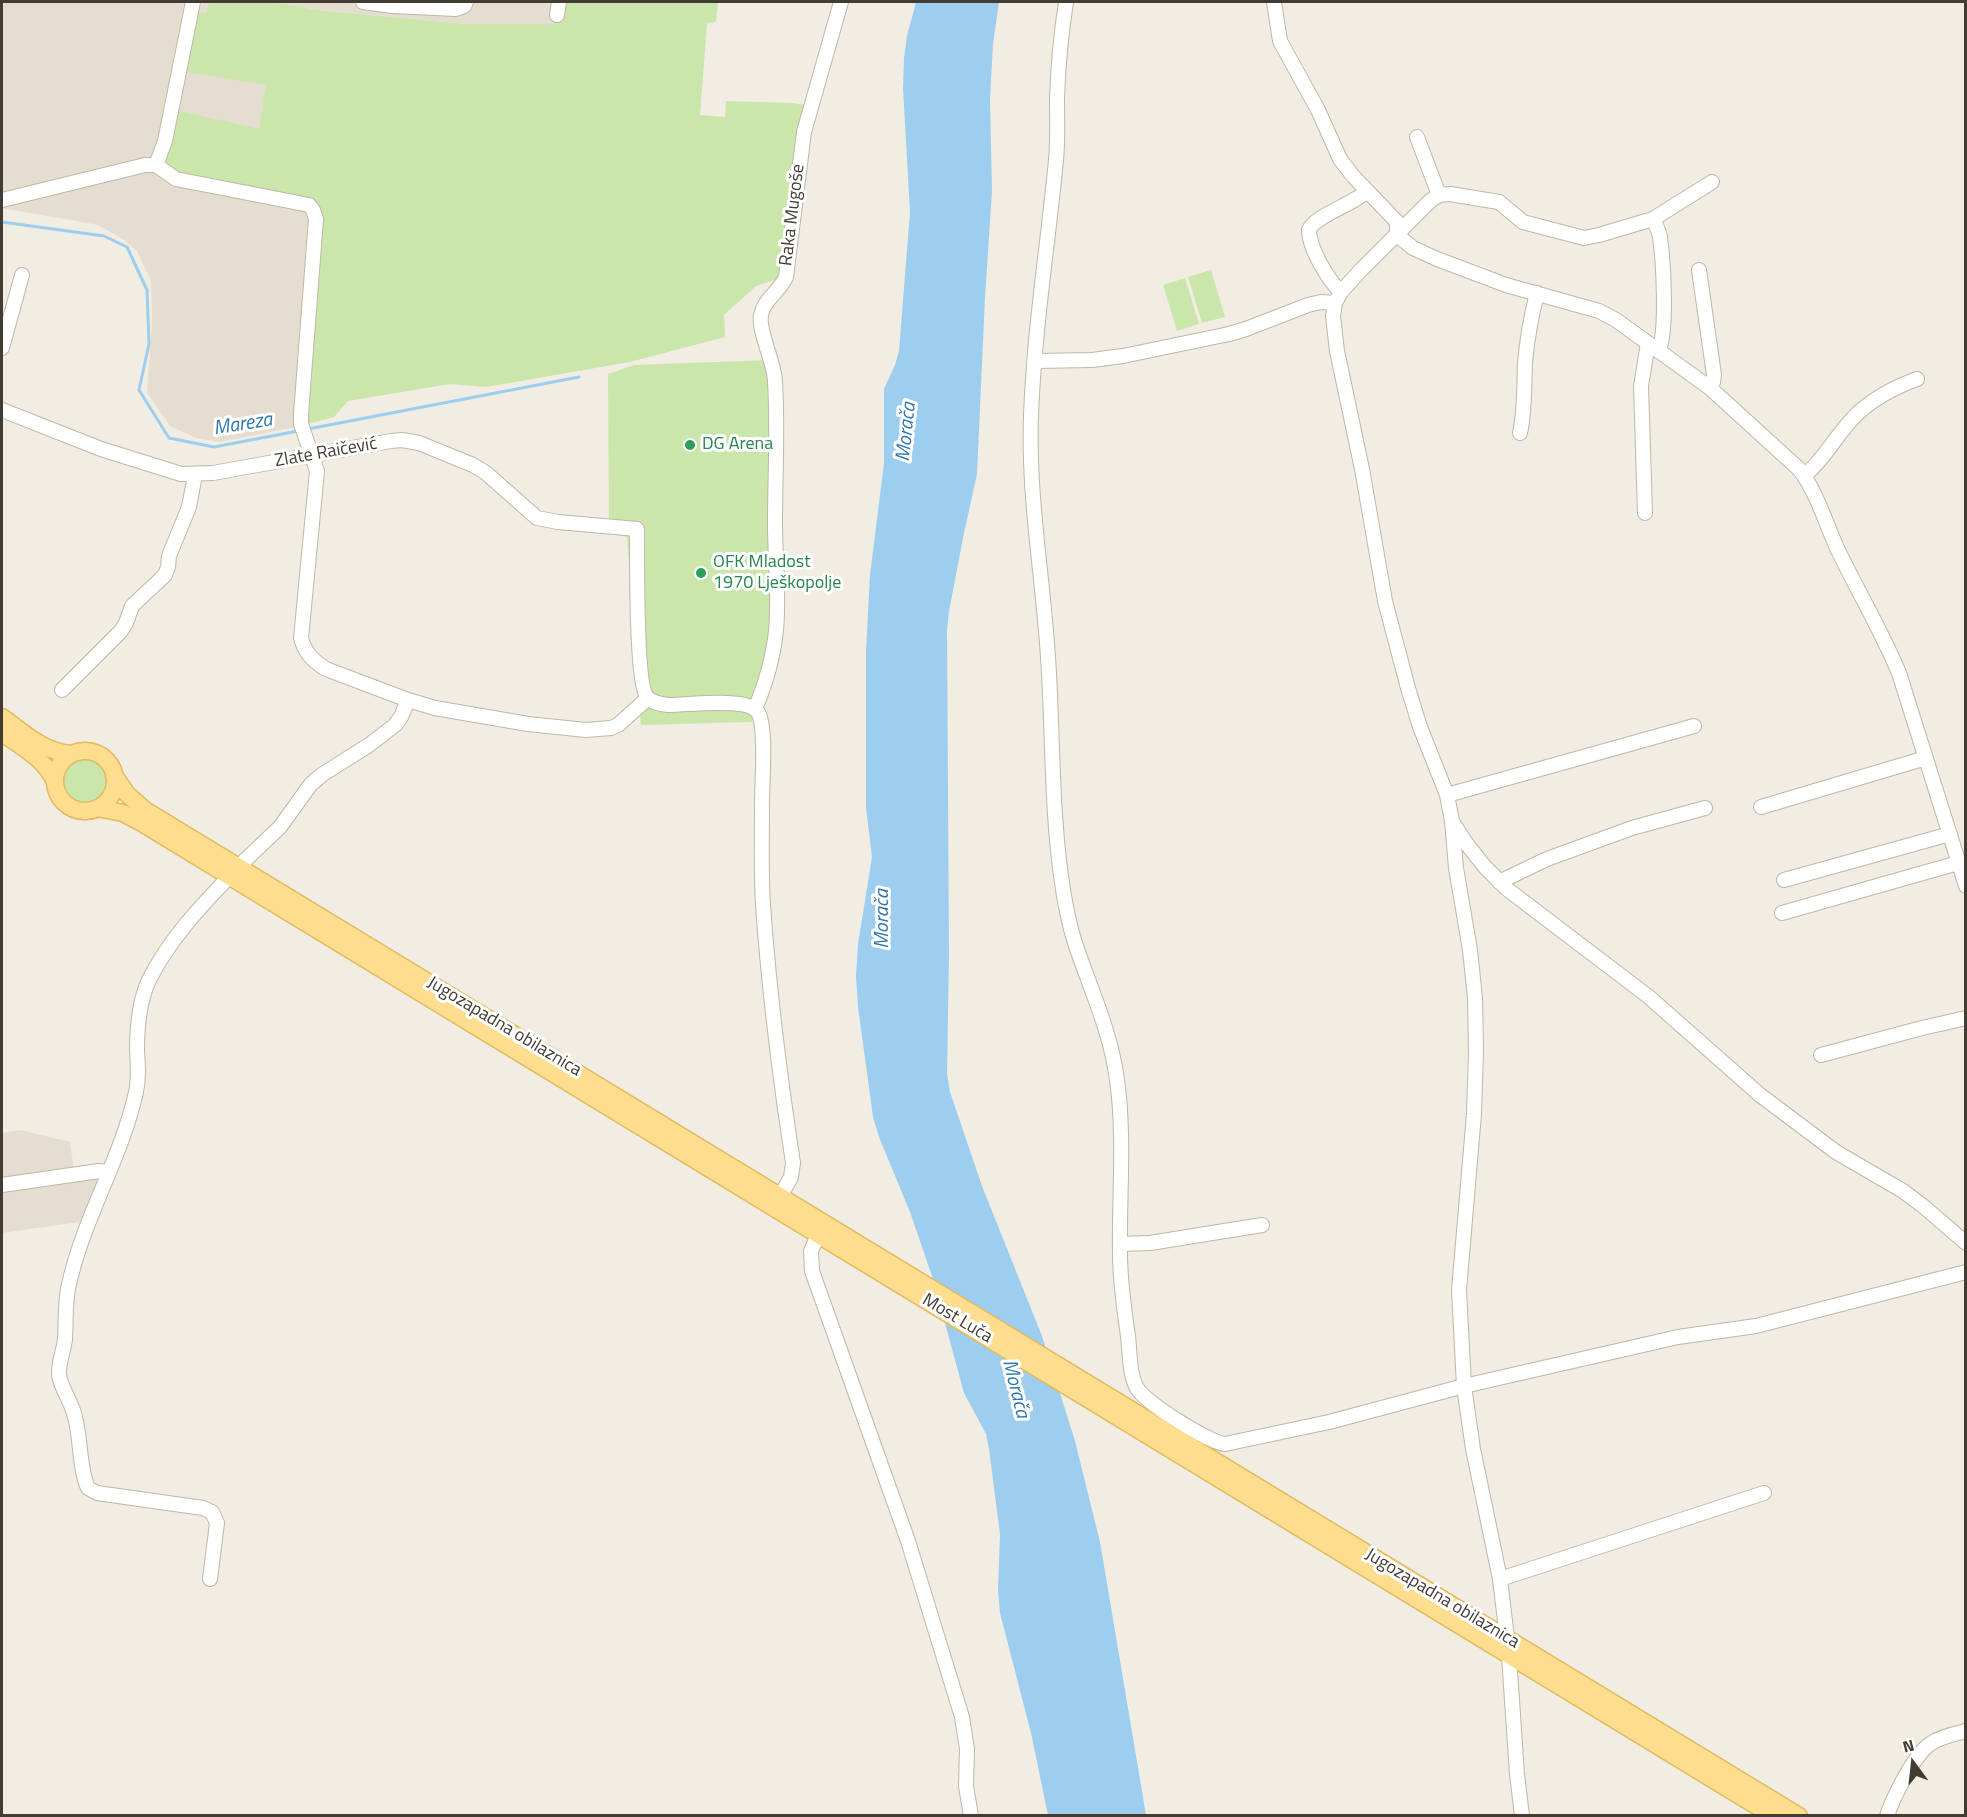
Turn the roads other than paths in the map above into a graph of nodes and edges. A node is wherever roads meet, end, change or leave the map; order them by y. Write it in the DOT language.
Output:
graph roads {
  1 [pos="193,2"];
  2 [pos="363,2"];
  3 [pos="466,2"];
  4 [pos="841,2"];
  5 [pos="1066,2"];
  6 [pos="1274,2"];
  7 [pos="1417,137"];
  8 [pos="156,165"];
  9 [pos="1712,182"];
  10 [pos="1367,191"];
  11 [pos="1439,195"];
  12 [pos="2,201"];
  13 [pos="1653,219"];
  14 [pos="1397,235"];
  15 [pos="1699,270"];
  16 [pos="22,275"];
  17 [pos="1536,293"];
  18 [pos="1338,297"];
  19 [pos="1653,347"];
  20 [pos="2,348"];
  21 [pos="1035,361"];
  22 [pos="1917,379"];
  23 [pos="1710,388"];
  24 [pos="2,410"];
  25 [pos="1520,433"];
  26 [pos="312,456"];
  27 [pos="195,475"];
  28 [pos="1804,476"];
  29 [pos="1645,513"];
  30 [pos="62,690"];
  31 [pos="648,698"];
  32 [pos="408,700"];
  33 [pos="755,709"];
  34 [pos="2,717"];
  35 [pos="1694,726"];
  36 [pos="2,733"];
  37 [pos="71,754"];
  38 [pos="1926,758"];
  39 [pos="114,774"];
  40 [pos="55,782"];
  41 [pos="1447,795"];
  42 [pos="1761,807"];
  43 [pos="97,808"];
  44 [pos="1705,808"];
  45 [pos="1452,821"];
  46 [pos="1950,834"];
  47 [pos="1958,863"];
  48 [pos="234,871"];
  49 [pos="1784,880"];
  50 [pos="1498,882"];
  51 [pos="1965,886"];
  52 [pos="1782,913"];
  53 [pos="1965,1018"];
  54 [pos="1821,1054"];
  55 [pos="109,1172"];
  56 [pos="2,1185"];
  57 [pos="781,1196"];
  58 [pos="1262,1226"];
  59 [pos="818,1235"];
  60 [pos="1965,1243"];
  61 [pos="1120,1244"];
  62 [pos="1965,1272"];
  63 [pos="900,1276"];
  64 [pos="1464,1386"];
  65 [pos="1083,1387"];
  66 [pos="1764,1493"];
  67 [pos="210,1579"];
  68 [pos="1500,1579"];
  69 [pos="1508,1638"];
  70 [pos="1509,1656"];
  71 [pos="1965,1731"];
  72 [pos="1889,1809"];
  73 [pos="971,1815"];
  74 [pos="1522,1815"];
  75 [pos="1773,1815"];
  76 [pos="1799,1815"];
  77 [pos="1878,1815"];
  1 -- 8 [label="street"];
  2 -- 3 [label="street"];
  4 -- 33 [label="street, Raka Mugoše"];
  5 -- 21 [label="street"];
  6 -- 10 [label="street"];
  7 -- 11 [label="street"];
  8 -- 12 [label="street"];
  8 -- 26 [label="street"];
  9 -- 13 [label="street"];
  10 -- 14 [label="street"];
  10 -- 18 [label="street"];
  11 -- 13 [label="street"];
  11 -- 14 [label="street"];
  13 -- 19 [label="street"];
  14 -- 17 [label="street"];
  14 -- 18 [label="street"];
  15 -- 23 [label="street"];
  16 -- 20 [label="street"];
  17 -- 19 [label="street"];
  17 -- 25 [label="street"];
  18 -- 21 [label="street"];
  18 -- 41 [label="street"];
  19 -- 23 [label="street"];
  19 -- 29 [label="street"];
  21 -- 61 [label="street"];
  22 -- 28 [label="street"];
  23 -- 28 [label="street"];
  24 -- 27 [label="street, Zlate Raičević"];
  26 -- 27 [label="street, Zlate Raičević"];
  26 -- 31 [label="street, Zlate Raičević"];
  26 -- 32 [label="street"];
  27 -- 30 [label="street"];
  28 -- 38 [label="street"];
  31 -- 32 [label="street"];
  31 -- 33 [label="street"];
  32 -- 48 [label="street"];
  33 -- 57 [label="street"];
  34 -- 37 [label="main road"];
  35 -- 41 [label="street"];
  36 -- 40 [label="main road"];
  37 -- 39 [label="main road"];
  37 -- 40 [label="main road"];
  38 -- 42 [label="street"];
  38 -- 46 [label="street"];
  39 -- 43 [label="main road"];
  39 -- 48 [label="main road, Jugozapadna obilaznica"];
  40 -- 43 [label="main road"];
  41 -- 45 [label="street"];
  43 -- 48 [label="main road, Jugozapadna obilaznica"];
  44 -- 50 [label="street"];
  45 -- 50 [label="street"];
  45 -- 64 [label="street"];
  46 -- 47 [label="street"];
  46 -- 49 [label="street"];
  47 -- 51 [label="street"];
  47 -- 52 [label="street"];
  48 -- 55 [label="street"];
  48 -- 57 [label="main road, Jugozapadna obilaznica"];
  48 -- 59 [label="main road, Jugozapadna obilaznica"];
  50 -- 60 [label="street"];
  53 -- 54 [label="street"];
  55 -- 56 [label="street"];
  55 -- 67 [label="street"];
  57 -- 63 [label="main road, Jugozapadna obilaznica"];
  58 -- 61 [label="street"];
  59 -- 63 [label="main road, Jugozapadna obilaznica"];
  59 -- 73 [label="street"];
  61 -- 64 [label="street"];
  62 -- 64 [label="street"];
  63 -- 65 [label="main road, Most Luča"];
  64 -- 68 [label="street"];
  65 -- 69 [label="main road, Jugozapadna obilaznica"];
  65 -- 70 [label="main road, Jugozapadna obilaznica"];
  66 -- 68 [label="street"];
  68 -- 69 [label="street"];
  69 -- 76 [label="main road, Jugozapadna obilaznica"];
  70 -- 74 [label="street"];
  70 -- 75 [label="main road, Jugozapadna obilaznica"];
  71 -- 72 [label="street"];
  72 -- 77 [label="street"];
}
